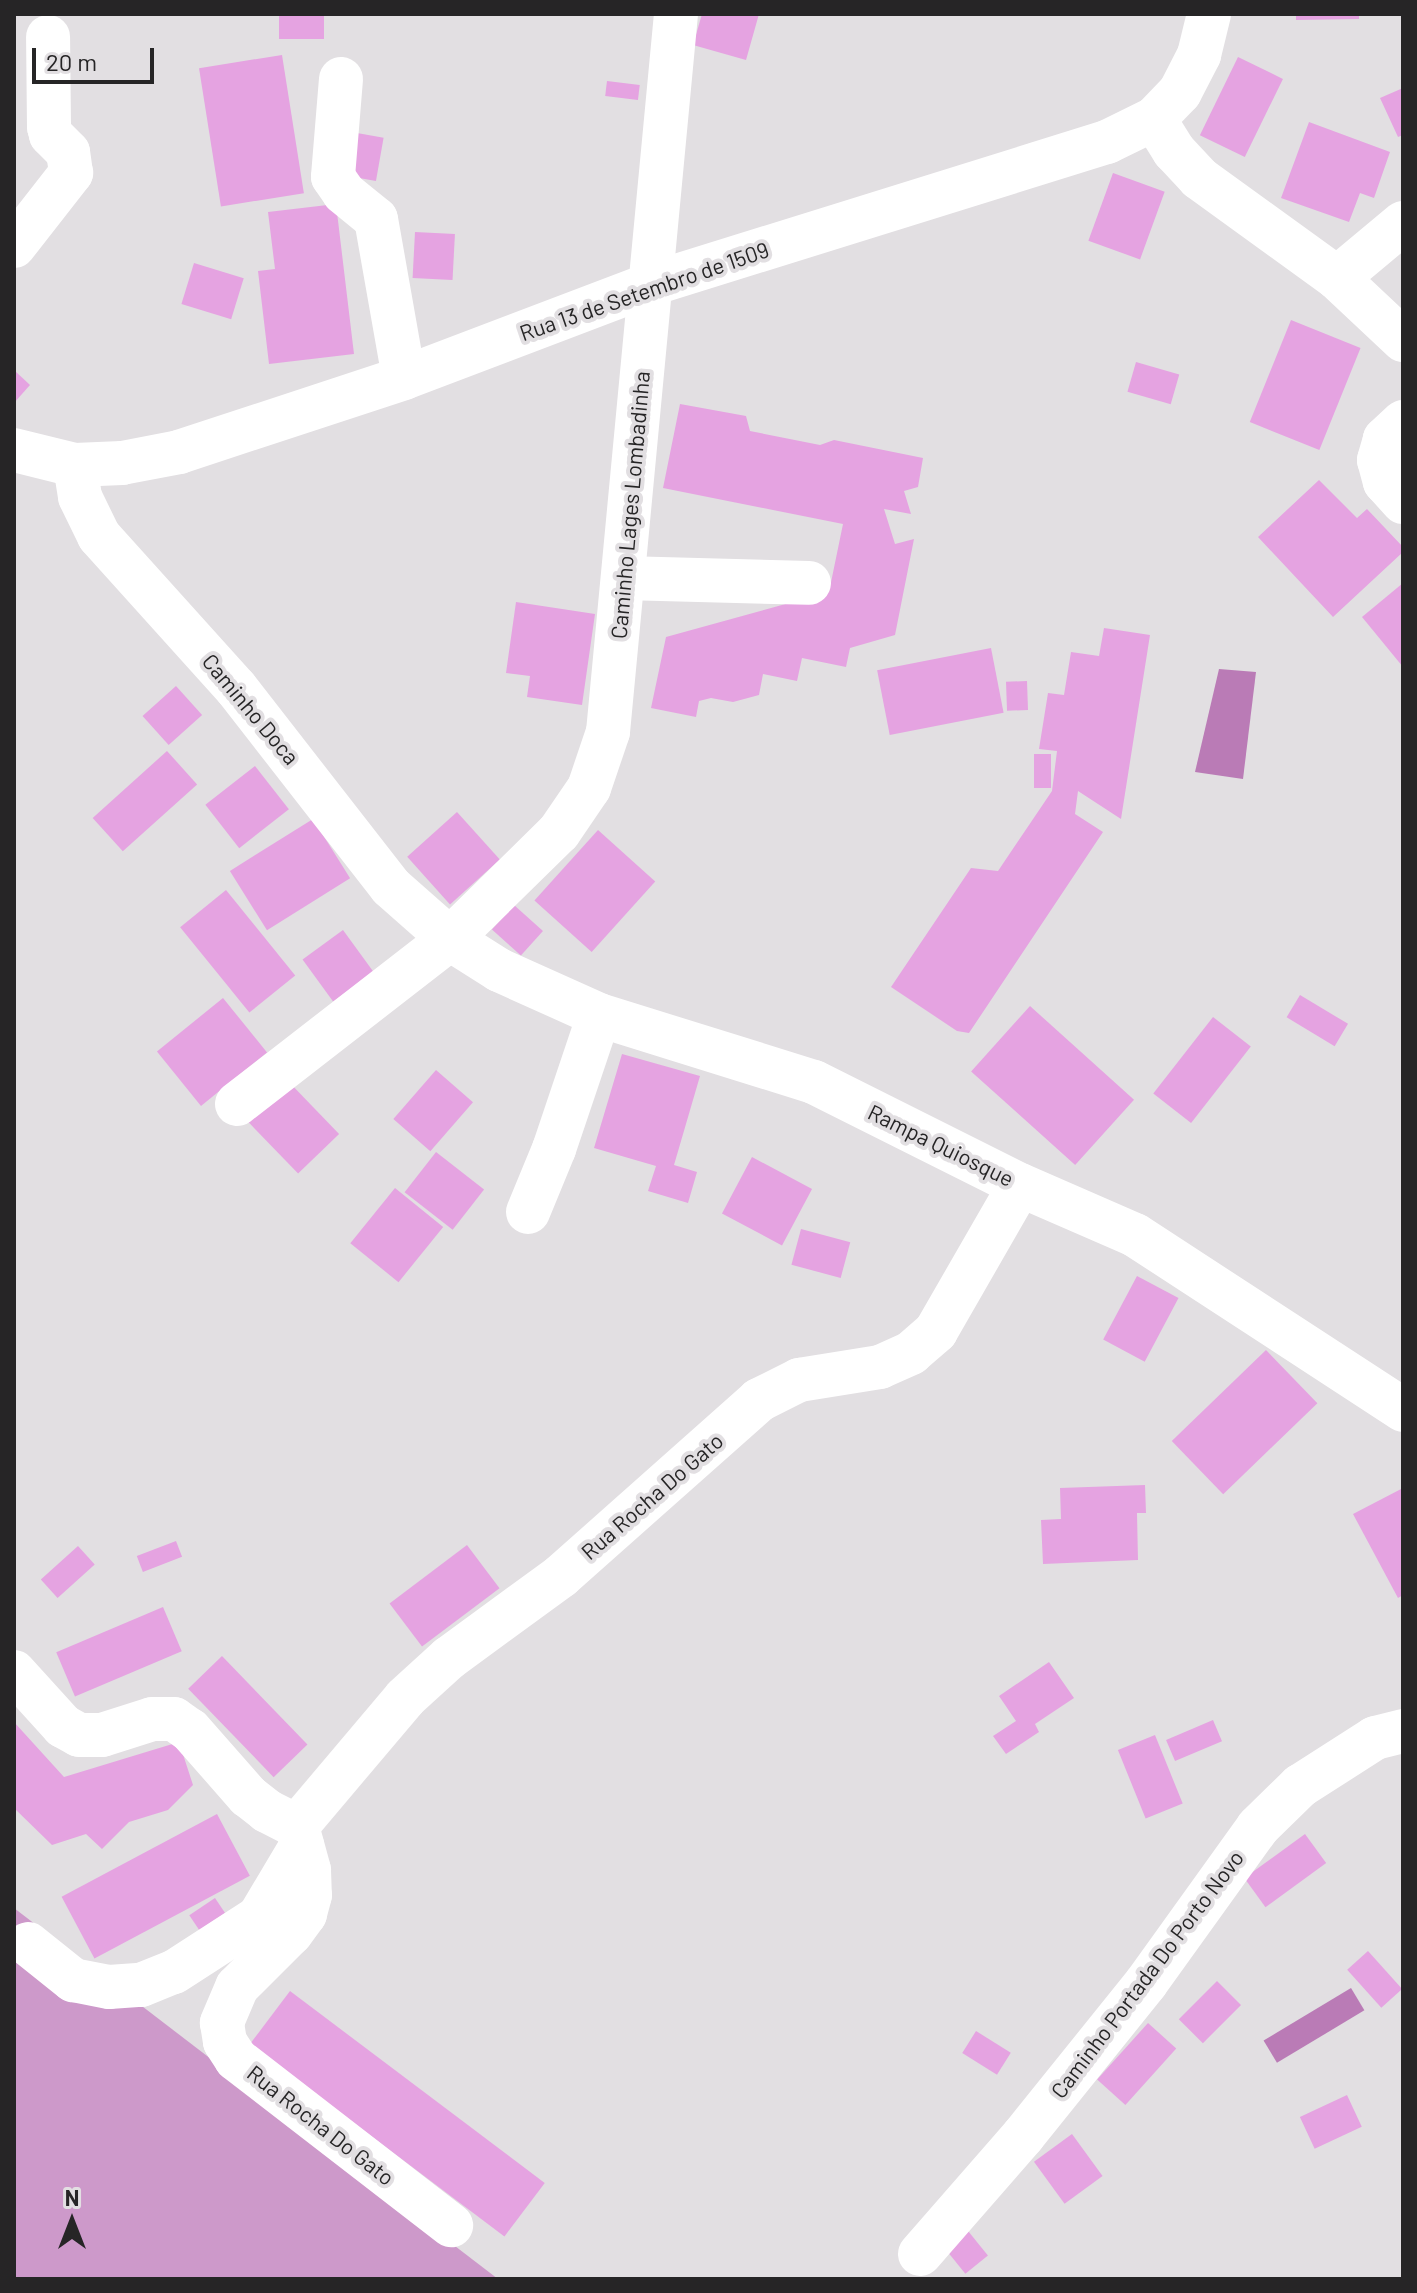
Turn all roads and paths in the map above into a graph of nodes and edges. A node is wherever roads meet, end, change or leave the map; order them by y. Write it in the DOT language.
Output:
graph roads {
  1 [pos="676,14"];
  2 [pos="1209,14"];
  3 [pos="48,37"];
  4 [pos="341,79"];
  5 [pos="1154,119"];
  6 [pos="1403,223"];
  7 [pos="14,246"];
  8 [pos="1337,278"];
  9 [pos="651,284"];
  10 [pos="1403,340"];
  11 [pos="404,378"];
  12 [pos="1403,422"];
  13 [pos="14,450"];
  14 [pos="75,465"];
  15 [pos="1403,502"];
  16 [pos="623,578"];
  17 [pos="809,583"];
  18 [pos="450,939"];
  19 [pos="599,1015"];
  20 [pos="237,1104"];
  21 [pos="1020,1185"];
  22 [pos="528,1212"];
  23 [pos="1403,1410"];
  24 [pos="14,1672"];
  25 [pos="1403,1731"];
  26 [pos="299,1835"];
  27 [pos="28,1944"];
  28 [pos="451,2225"];
  29 [pos="920,2254"];
  1 -- 9 [label="street, Caminho Lages Lombadinha"];
  2 -- 5 [label="street, Rua 13 de Setembro de 1509"];
  3 -- 7 [label="street"];
  4 -- 11 [label="street"];
  5 -- 8 [label="street"];
  5 -- 9 [label="street, Rua 13 de Setembro de 1509"];
  6 -- 8 [label="street"];
  8 -- 10 [label="street"];
  9 -- 11 [label="street, Rua 13 de Setembro de 1509"];
  9 -- 16 [label="street, Caminho Lages Lombadinha"];
  11 -- 14 [label="street, Rua 13 de Setembro de 1509"];
  12 -- 15 [label="street"];
  13 -- 14 [label="street, Rua 13 de Setembro de 1509"];
  14 -- 18 [label="street, Caminho Doca"];
  16 -- 17 [label="street"];
  16 -- 18 [label="street, Caminho Lages Lombadinha"];
  18 -- 19 [label="street, Rampa Quiosque"];
  18 -- 20 [label="street, Caminho Lages Lombadinha"];
  19 -- 21 [label="street, Rampa Quiosque"];
  19 -- 22 [label="street"];
  21 -- 23 [label="street, Rampa Quiosque"];
  21 -- 26 [label="street, Rua Rocha Do Gato"];
  24 -- 26 [label="street"];
  25 -- 29 [label="street, Caminho Portada Do Porto Novo"];
  26 -- 27 [label="street, Rua Rocha Do Gato"];
  26 -- 28 [label="street, Rua Rocha Do Gato"];
}
